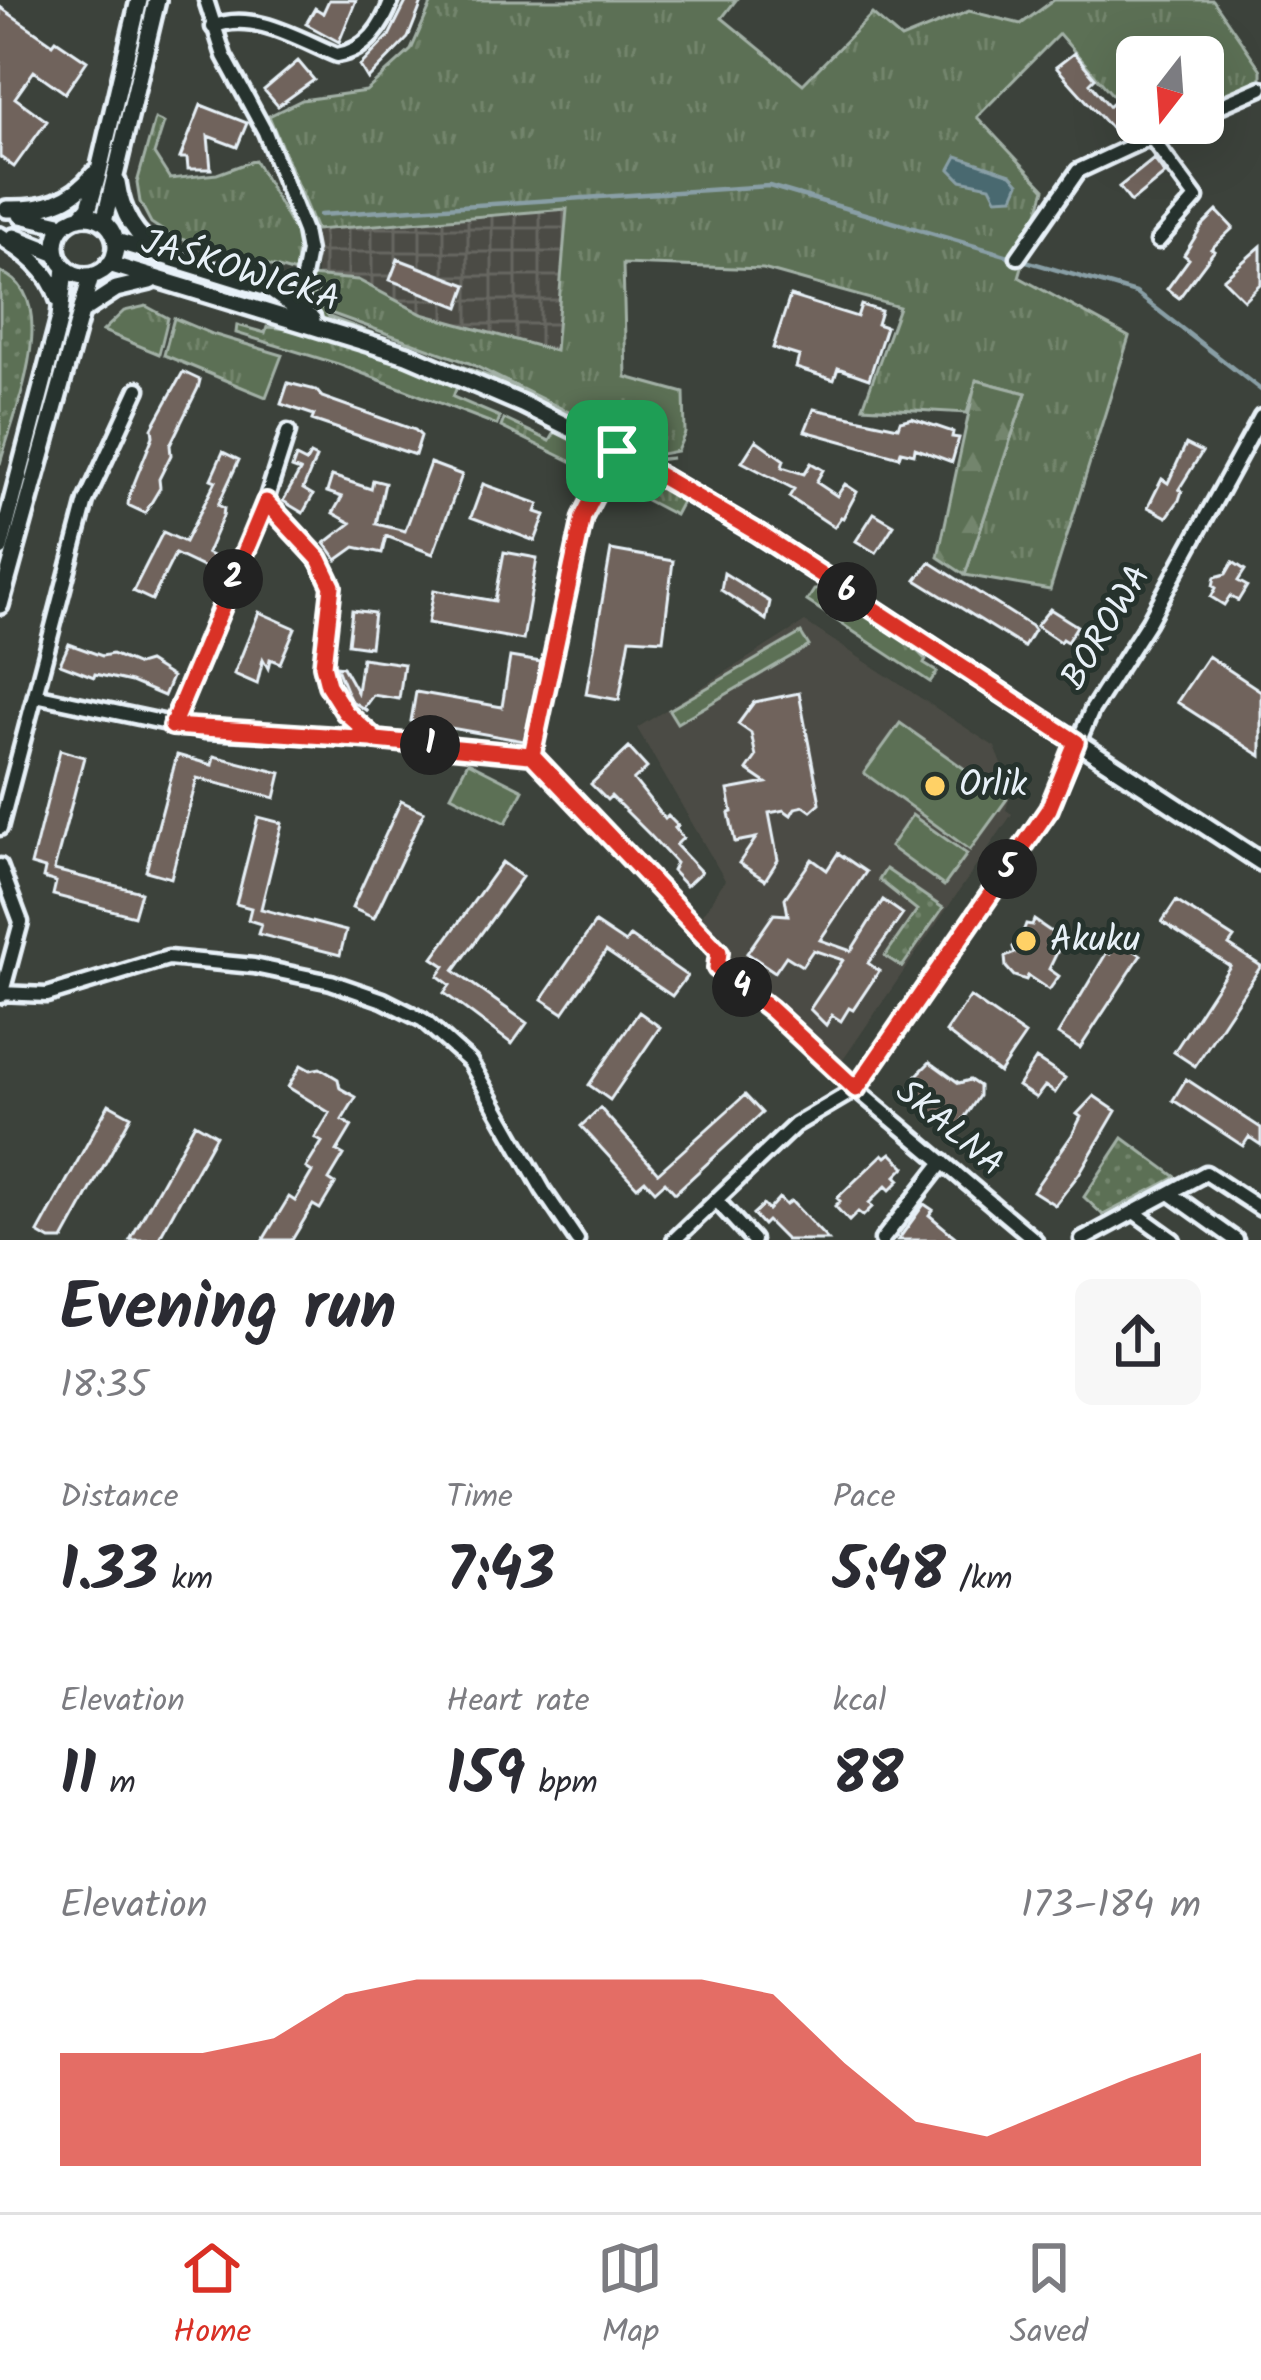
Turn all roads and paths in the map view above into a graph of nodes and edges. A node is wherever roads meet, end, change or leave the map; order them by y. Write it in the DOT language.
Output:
graph roads {
  1 [pos="139,0"];
  2 [pos="157,0"];
  3 [pos="206,0"];
  4 [pos="392,0"];
  5 [pos="213,27"];
  6 [pos="1261,88"];
  7 [pos="1224,104"];
  8 [pos="1134,144"];
  9 [pos="1156,144"];
  10 [pos="98,167"];
  11 [pos="117,173"];
  12 [pos="3,208"];
  13 [pos="80,217"];
  14 [pos="104,222"];
  15 [pos="64,226"];
  16 [pos="0,234"];
  17 [pos="116,241"];
  18 [pos="1158,241"];
  19 [pos="1018,257"];
  20 [pos="61,260"];
  21 [pos="110,265"];
  22 [pos="200,267"];
  23 [pos="92,276"];
  24 [pos="177,287"];
  25 [pos="61,308"];
  26 [pos="80,313"];
  27 [pos="307,316"];
  28 [pos="353,337"];
  29 [pos="138,389"];
  30 [pos="1261,417"];
  31 [pos="288,432"];
  32 [pos="617,451"];
  33 [pos="266,502"];
  34 [pos="0,548"];
  35 [pos="0,605"];
  36 [pos="34,695"];
  37 [pos="172,726"];
  38 [pos="539,727"];
  39 [pos="556,727"];
  40 [pos="376,740"];
  41 [pos="1076,742"];
  42 [pos="532,755"];
  43 [pos="0,828"];
  44 [pos="1261,862"];
  45 [pos="0,866"];
  46 [pos="1,995"];
  47 [pos="856,1089"];
  48 [pos="943,1162"];
  49 [pos="1170,1193"];
  50 [pos="716,1199"];
  51 [pos="1261,1209"];
  52 [pos="1134,1211"];
  53 [pos="1100,1231"];
  54 [pos="577,1240"];
  55 [pos="674,1240"];
  56 [pos="753,1240"];
  57 [pos="882,1240"];
  58 [pos="1035,1240"];
  59 [pos="1082,1240"];
  60 [pos="1113,1240"];
  61 [pos="1173,1240"];
  62 [pos="1242,1240"];
  1 -- 10 [label="street"];
  2 -- 11 [label="street"];
  3 -- 5 [label="street"];
  4 -- 5 [label="street"];
  5 -- 27 [label="street"];
  6 -- 7 [label="street"];
  8 -- 19 [label="street"];
  9 -- 18 [label="street"];
  10 -- 12 [label="street"];
  10 -- 13 [label="street"];
  11 -- 14 [label="street"];
  11 -- 22 [label="street"];
  12 -- 15 [label="street"];
  13 -- 14 [label="street"];
  13 -- 15 [label="street"];
  14 -- 17 [label="street"];
  15 -- 20 [label="street"];
  16 -- 20 [label="street"];
  16 -- 25 [label="street"];
  17 -- 21 [label="street"];
  17 -- 22 [label="street, JAŚKOWICKA"];
  20 -- 23 [label="street"];
  20 -- 25 [label="street"];
  21 -- 23 [label="street"];
  21 -- 24 [label="street, JAŚKOWICKA"];
  22 -- 27 [label="street, JAŚKOWICKA"];
  23 -- 26 [label="street"];
  24 -- 26 [label="street"];
  24 -- 28 [label="street, JAŚKOWICKA"];
  25 -- 34 [label="street"];
  26 -- 35 [label="street"];
  27 -- 28 [label="street, JAŚKOWICKA"];
  28 -- 32 [label="street, JAŚKOWICKA"];
  29 -- 36 [label="street"];
  30 -- 41 [label="street, BOROWA"];
  31 -- 33 [label="street"];
  32 -- 38 [label="street"];
  32 -- 41 [label="street, JAŚKOWICKA"];
  33 -- 37 [label="street"];
  33 -- 40 [label="street"];
  36 -- 37 [label="street"];
  36 -- 43 [label="street"];
  37 -- 40 [label="street"];
  38 -- 39 [label="street"];
  38 -- 42 [label="street"];
  40 -- 42 [label="street"];
  41 -- 44 [label="street, JAŚKOWICKA"];
  41 -- 47 [label="street, BOROWA"];
  42 -- 47 [label="street, SKALNA"];
  45 -- 46 [label="street"];
  46 -- 54 [label="street"];
  47 -- 48 [label="street, SKALNA"];
  47 -- 50 [label="street, BOROWA"];
  48 -- 57 [label="street"];
  48 -- 58 [label="street, SKALNA"];
  49 -- 51 [label="street"];
  49 -- 52 [label="street"];
  49 -- 62 [label="street"];
  50 -- 55 [label="street, BOROWA"];
  50 -- 56 [label="street"];
  52 -- 53 [label="street"];
  52 -- 61 [label="street"];
  53 -- 59 [label="street"];
  53 -- 60 [label="street"];
}
